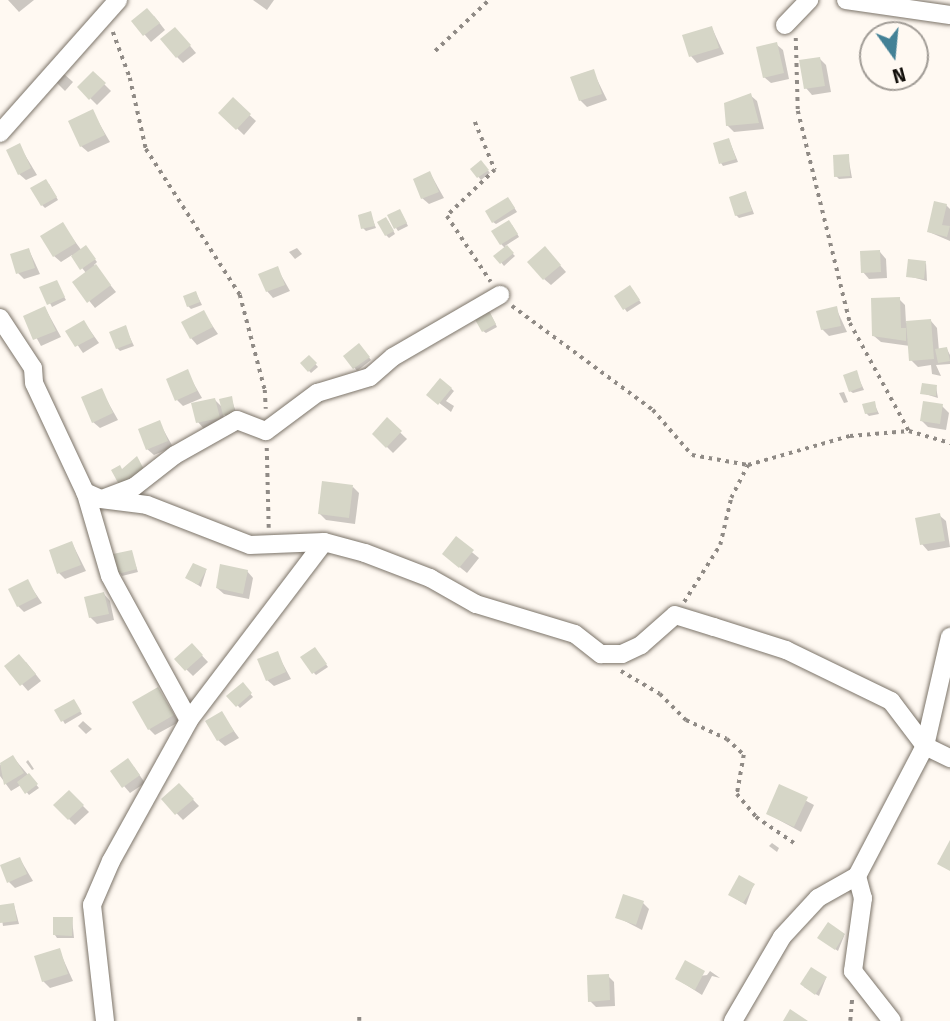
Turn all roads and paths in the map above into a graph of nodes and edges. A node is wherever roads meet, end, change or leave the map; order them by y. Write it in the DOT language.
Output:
graph roads {
  1 [pos="489,0"];
  2 [pos="808,0"];
  3 [pos="846,0"];
  4 [pos="112,7"];
  5 [pos="950,15"];
  6 [pos="792,27"];
  7 [pos="435,51"];
  8 [pos="475,122"];
  9 [pos="0,133"];
  10 [pos="500,295"];
  11 [pos="0,318"];
  12 [pos="266,431"];
  13 [pos="909,431"];
  14 [pos="950,443"];
  15 [pos="748,466"];
  16 [pos="93,495"];
  17 [pos="324,542"];
  18 [pos="269,544"];
  19 [pos="675,615"];
  20 [pos="950,637"];
  21 [pos="601,654"];
  22 [pos="189,720"];
  23 [pos="925,746"];
  24 [pos="950,758"];
  25 [pos="794,843"];
  26 [pos="857,876"];
  27 [pos="105,1021"];
  28 [pos="733,1021"];
  29 [pos="892,1021"];
  1 -- 7 [label="path"];
  2 -- 6 [label="street"];
  3 -- 5 [label="street"];
  4 -- 9 [label="street"];
  4 -- 12 [label="path"];
  6 -- 13 [label="path"];
  8 -- 10 [label="path"];
  10 -- 12 [label="street"];
  10 -- 15 [label="path"];
  11 -- 16 [label="street"];
  12 -- 16 [label="street"];
  12 -- 18 [label="path"];
  13 -- 14 [label="path"];
  13 -- 15 [label="path"];
  15 -- 19 [label="path"];
  16 -- 18 [label="street"];
  16 -- 22 [label="street"];
  17 -- 18 [label="street"];
  17 -- 21 [label="street"];
  17 -- 22 [label="street"];
  19 -- 21 [label="street"];
  19 -- 23 [label="street"];
  20 -- 23 [label="street"];
  21 -- 25 [label="path"];
  22 -- 27 [label="street"];
  23 -- 24 [label="street"];
  23 -- 26 [label="street"];
  26 -- 28 [label="street"];
  26 -- 29 [label="street"];
}
